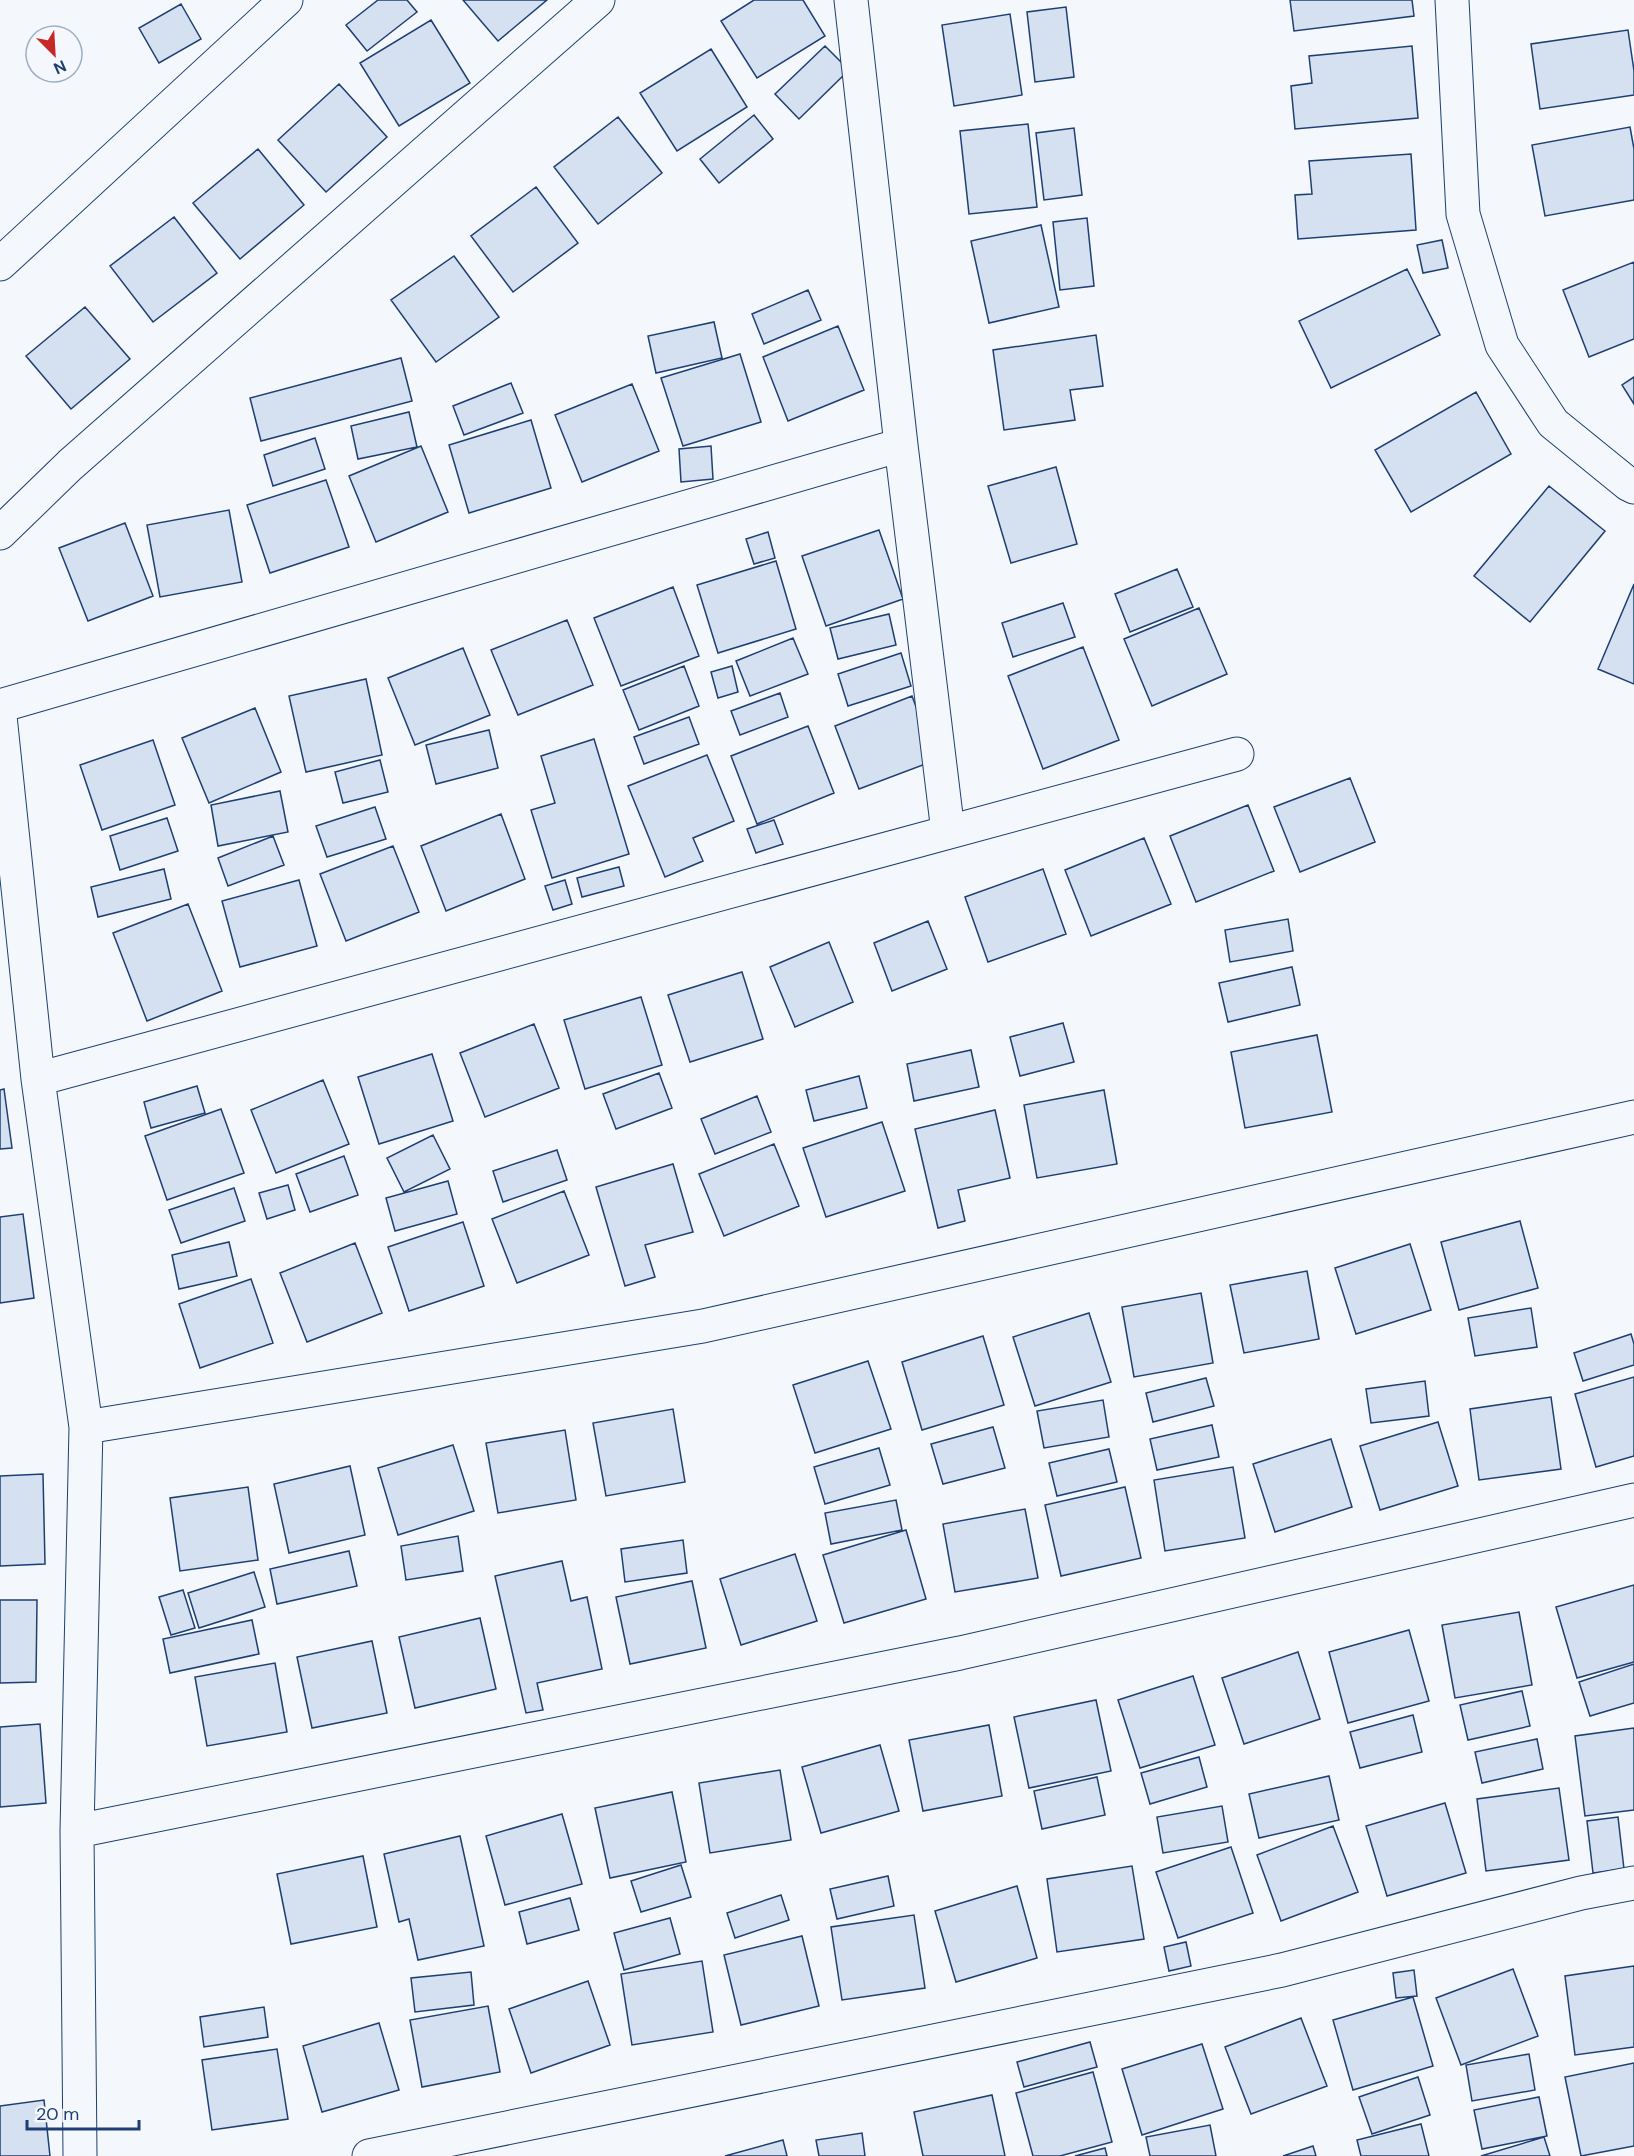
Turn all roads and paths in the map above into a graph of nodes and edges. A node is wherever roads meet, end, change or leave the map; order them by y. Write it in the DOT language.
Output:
graph roads {
  1 [pos="286,0"];
  2 [pos="598,0"];
  3 [pos="852,0"];
  4 [pos="1452,0"];
  5 [pos="0,264"];
  6 [pos="901,445"];
  7 [pos="1634,487"];
  8 [pos="0,533"];
  9 [pos="0,706"];
  10 [pos="0,716"];
  11 [pos="1237,754"];
  12 [pos="948,832"];
  13 [pos="38,1079"];
  14 [pos="1634,1117"];
  15 [pos="86,1427"];
  16 [pos="1634,1500"];
  17 [pos="77,1831"];
  18 [pos="1634,1882"];
  19 [pos="80,2156"];
  20 [pos="369,2156"];
  1 -- 5 [label="street"];
  2 -- 8 [label="street"];
  3 -- 6 [label="street"];
  4 -- 7 [label="street"];
  6 -- 9 [label="street"];
  6 -- 12 [label="street"];
  10 -- 13 [label="street"];
  11 -- 12 [label="street"];
  12 -- 13 [label="street"];
  13 -- 15 [label="street"];
  14 -- 15 [label="street"];
  15 -- 17 [label="street"];
  16 -- 17 [label="street"];
  17 -- 19 [label="street"];
  18 -- 20 [label="street"];
}
